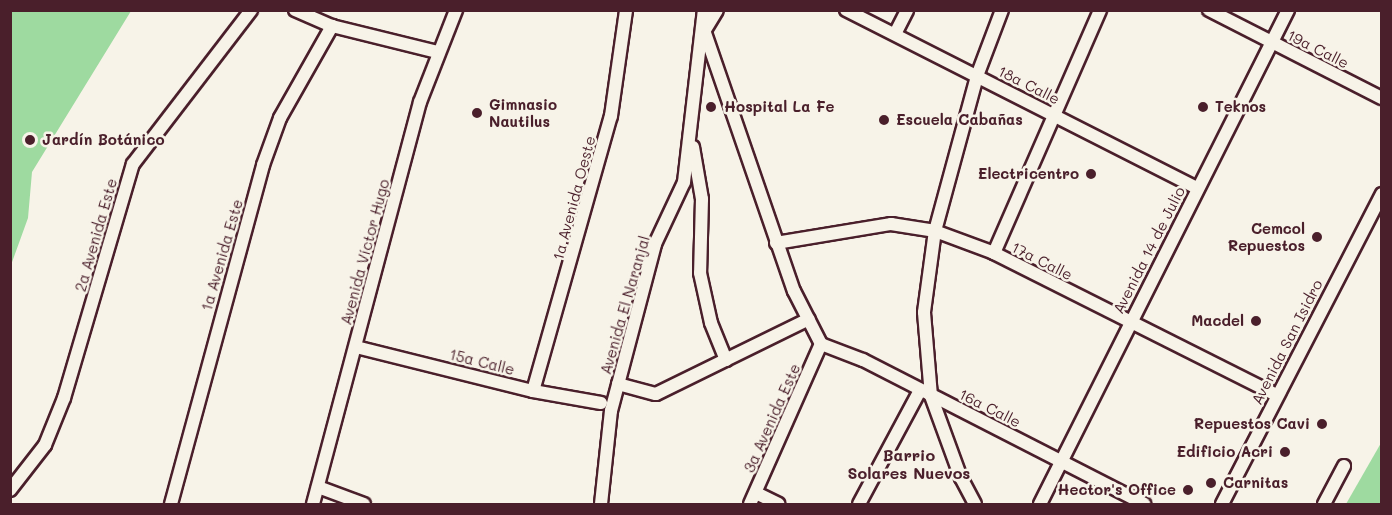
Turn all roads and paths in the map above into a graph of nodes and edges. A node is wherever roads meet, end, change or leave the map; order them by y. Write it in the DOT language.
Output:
graph roads {
  1 [pos="251,10"];
  2 [pos="295,10"];
  3 [pos="456,10"];
  4 [pos="626,10"];
  5 [pos="704,10"];
  6 [pos="717,10"];
  7 [pos="846,10"];
  8 [pos="907,10"];
  9 [pos="1002,10"];
  10 [pos="1100,10"];
  11 [pos="1209,10"];
  12 [pos="1288,10"];
  13 [pos="332,26"];
  14 [pos="704,31"];
  15 [pos="895,34"];
  16 [pos="1272,43"];
  17 [pos="437,52"];
  18 [pos="977,76"];
  19 [pos="1382,98"];
  20 [pos="1052,114"];
  21 [pos="691,136"];
  22 [pos="1197,188"];
  23 [pos="1382,194"];
  24 [pos="935,231"];
  25 [pos="777,243"];
  26 [pos="994,253"];
  27 [pos="808,319"];
  28 [pos="1129,323"];
  29 [pos="821,344"];
  30 [pos="356,347"];
  31 [pos="726,360"];
  32 [pos="618,384"];
  33 [pos="920,390"];
  34 [pos="533,391"];
  35 [pos="1276,395"];
  36 [pos="932,396"];
  37 [pos="601,403"];
  38 [pos="1063,461"];
  39 [pos="1344,466"];
  40 [pos="318,487"];
  41 [pos="10,490"];
  42 [pos="753,499"];
  43 [pos="171,504"];
  44 [pos="314,504"];
  45 [pos="364,504"];
  46 [pos="601,504"];
  47 [pos="779,504"];
  48 [pos="859,504"];
  49 [pos="975,504"];
  50 [pos="1040,504"];
  51 [pos="1144,504"];
  52 [pos="1222,504"];
  53 [pos="1324,504"];
  1 -- 41 [label="street, 2a Avenida Este"];
  2 -- 13 [label="street"];
  3 -- 17 [label="street, Avenida Víctor Hugo"];
  4 -- 34 [label="street, 1a Avenida Oeste"];
  5 -- 14 [label="street, Avenida El Naranjal"];
  6 -- 14 [label="street"];
  7 -- 15 [label="street, 18a Calle"];
  8 -- 15 [label="street"];
  9 -- 18 [label="street"];
  10 -- 20 [label="street"];
  11 -- 16 [label="street, 19a Calle"];
  12 -- 16 [label="street, Avenida 14 de Julio"];
  13 -- 17 [label="street"];
  13 -- 43 [label="street, 1a Avenida Este"];
  14 -- 21 [label="street, Avenida El Naranjal"];
  14 -- 25 [label="street"];
  15 -- 18 [label="street, 18a Calle"];
  16 -- 19 [label="street, 19a Calle"];
  16 -- 22 [label="street, Avenida 14 de Julio"];
  17 -- 30 [label="street, Avenida Víctor Hugo"];
  18 -- 20 [label="street, 18a Calle"];
  18 -- 24 [label="street"];
  20 -- 22 [label="street, 18a Calle"];
  20 -- 26 [label="street"];
  21 -- 31 [label="street"];
  21 -- 32 [label="street, Avenida El Naranjal"];
  22 -- 28 [label="street, Avenida 14 de Julio"];
  23 -- 35 [label="street, Avenida San Isidro"];
  24 -- 25 [label="street, 17a Calle"];
  24 -- 26 [label="street, 17a Calle"];
  24 -- 36 [label="street"];
  25 -- 27 [label="street"];
  26 -- 28 [label="street, 17a Calle"];
  27 -- 29 [label="street"];
  27 -- 31 [label="street"];
  28 -- 35 [label="street, 17a Calle"];
  28 -- 38 [label="street, Avenida 14 de Julio"];
  29 -- 33 [label="street, 16a Calle"];
  29 -- 42 [label="street, 3a Avenida Este"];
  30 -- 34 [label="street, 15a Calle"];
  30 -- 40 [label="street, Avenida Víctor Hugo"];
  31 -- 32 [label="street"];
  32 -- 46 [label="street, Avenida El Naranjal"];
  33 -- 36 [label="street, 16a Calle"];
  33 -- 48 [label="street"];
  34 -- 37 [label="street, 15a Calle"];
  35 -- 52 [label="street, Avenida San Isidro"];
  36 -- 38 [label="street, 16a Calle"];
  36 -- 49 [label="street"];
  38 -- 50 [label="street, Avenida 14 de Julio"];
  38 -- 51 [label="street, 16a Calle"];
  39 -- 53 [label="street"];
  40 -- 44 [label="street, Avenida Víctor Hugo"];
  40 -- 45 [label="street"];
  42 -- 47 [label="street"];
}
